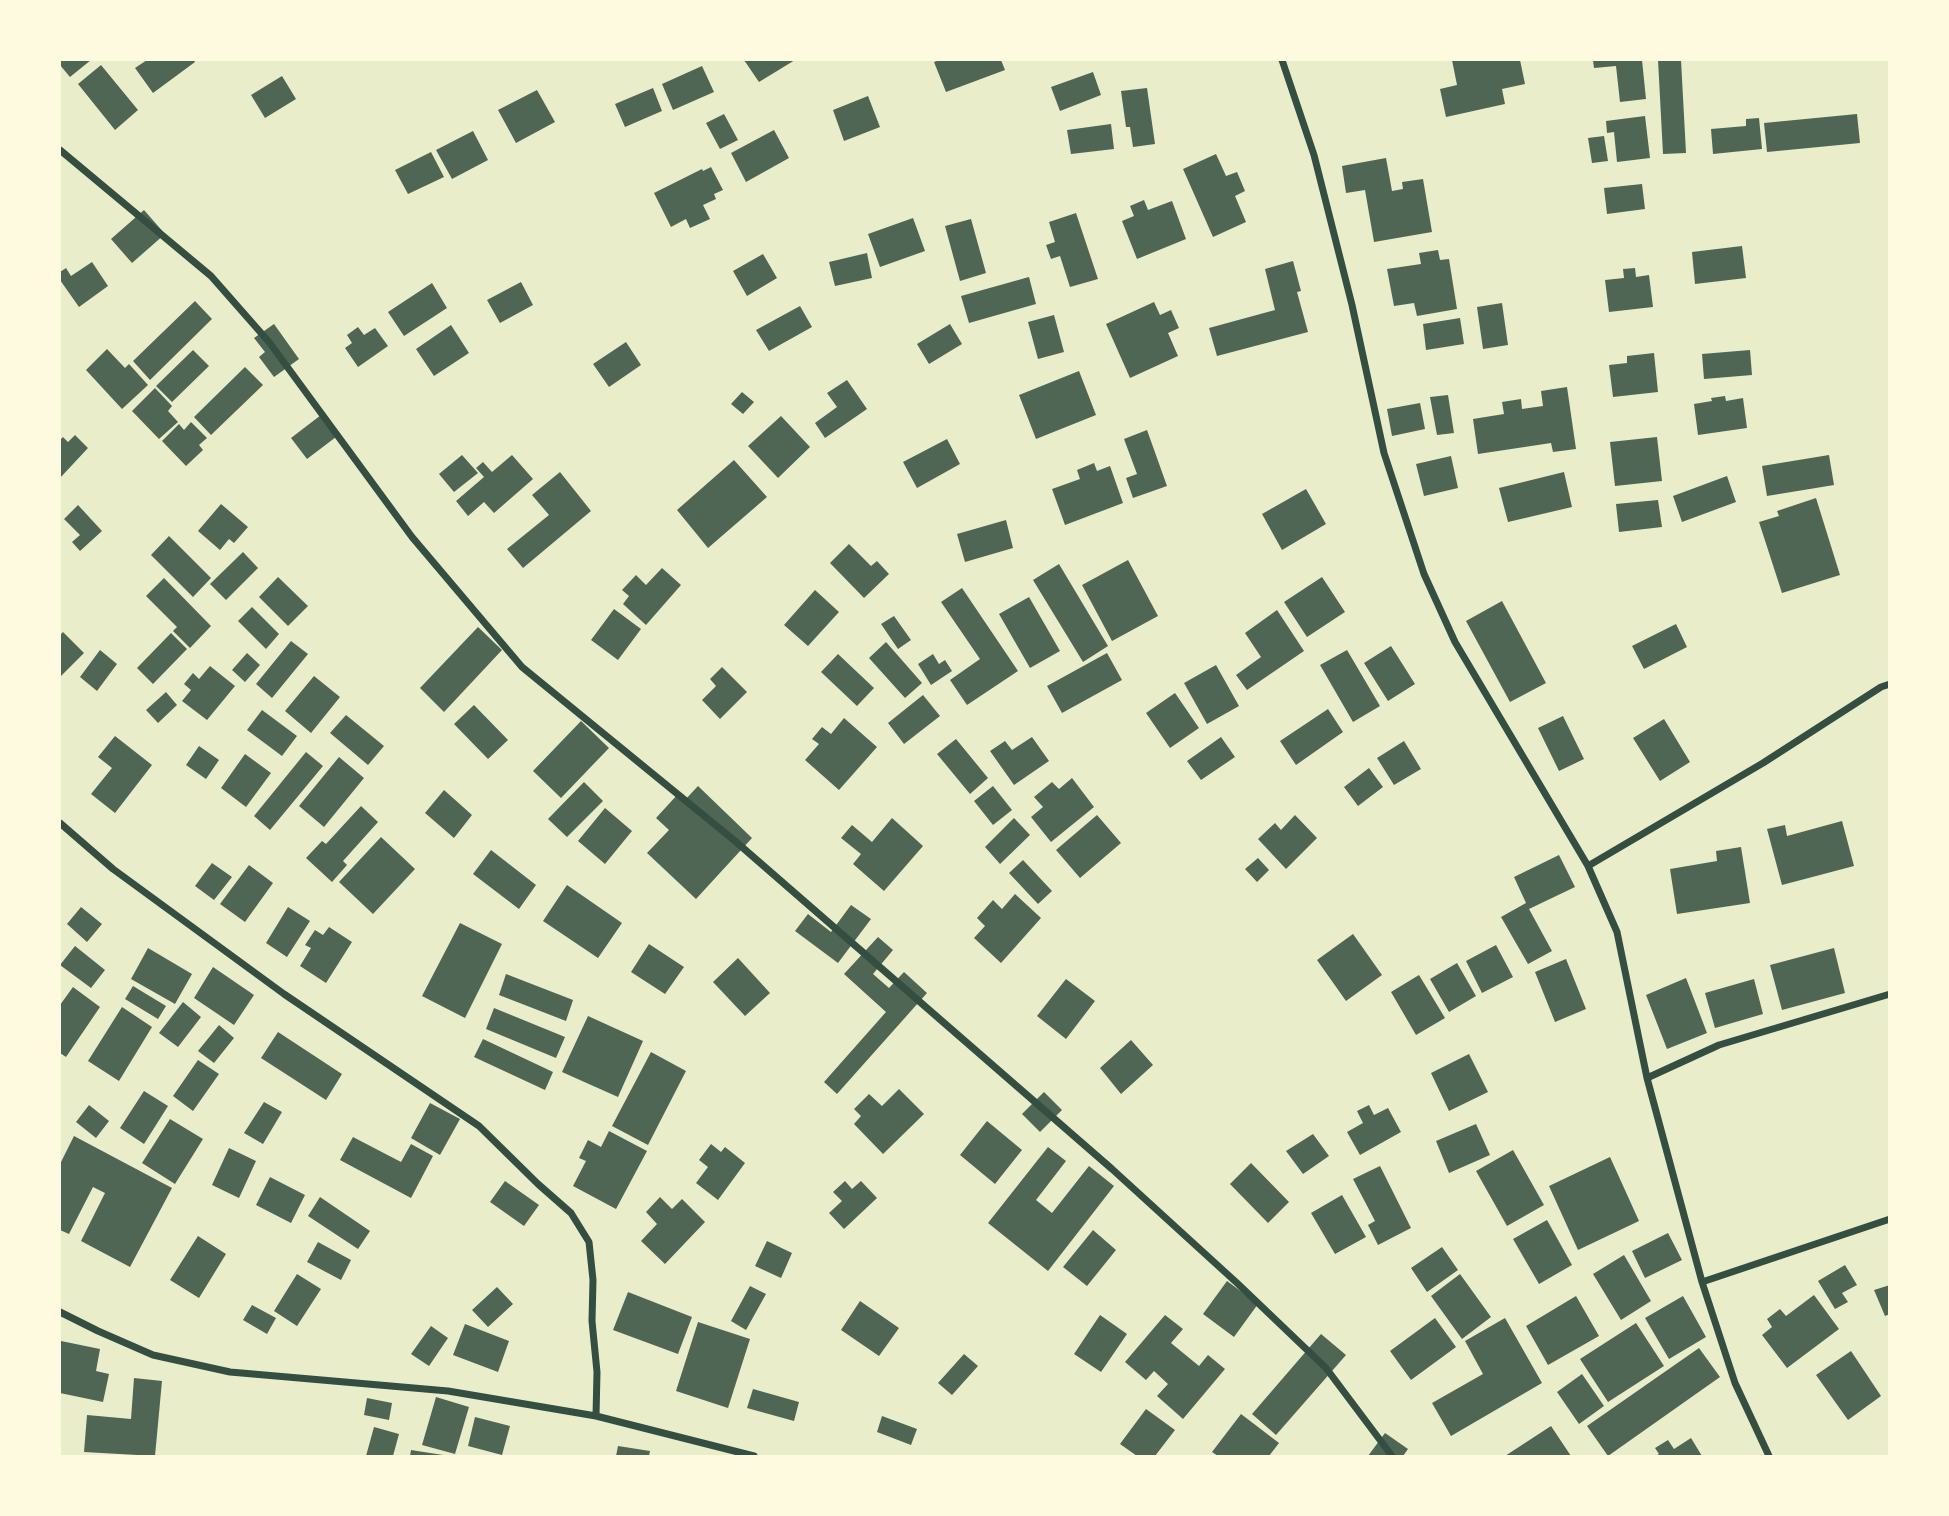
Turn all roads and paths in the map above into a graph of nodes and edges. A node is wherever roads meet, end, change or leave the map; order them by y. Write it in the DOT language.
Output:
graph roads {
  1 [pos="1282,60"];
  2 [pos="60,150"];
  3 [pos="1889,684"];
  4 [pos="60,823"];
  5 [pos="1588,866"];
  6 [pos="1889,993"];
  7 [pos="1647,1077"];
  8 [pos="1889,1219"];
  9 [pos="1702,1282"];
  10 [pos="60,1312"];
  11 [pos="596,1416"];
  12 [pos="727,1454"];
  13 [pos="754,1457"];
  14 [pos="1392,1457"];
  15 [pos="1769,1457"];
  1 -- 5 [label="street"];
  2 -- 14 [label="street"];
  3 -- 5 [label="street"];
  4 -- 11 [label="street"];
  5 -- 7 [label="street"];
  6 -- 7 [label="street"];
  7 -- 9 [label="street"];
  8 -- 9 [label="street"];
  9 -- 15 [label="street"];
  10 -- 11 [label="street"];
  11 -- 12 [label="street"];
  12 -- 13 [label="street"];
}
